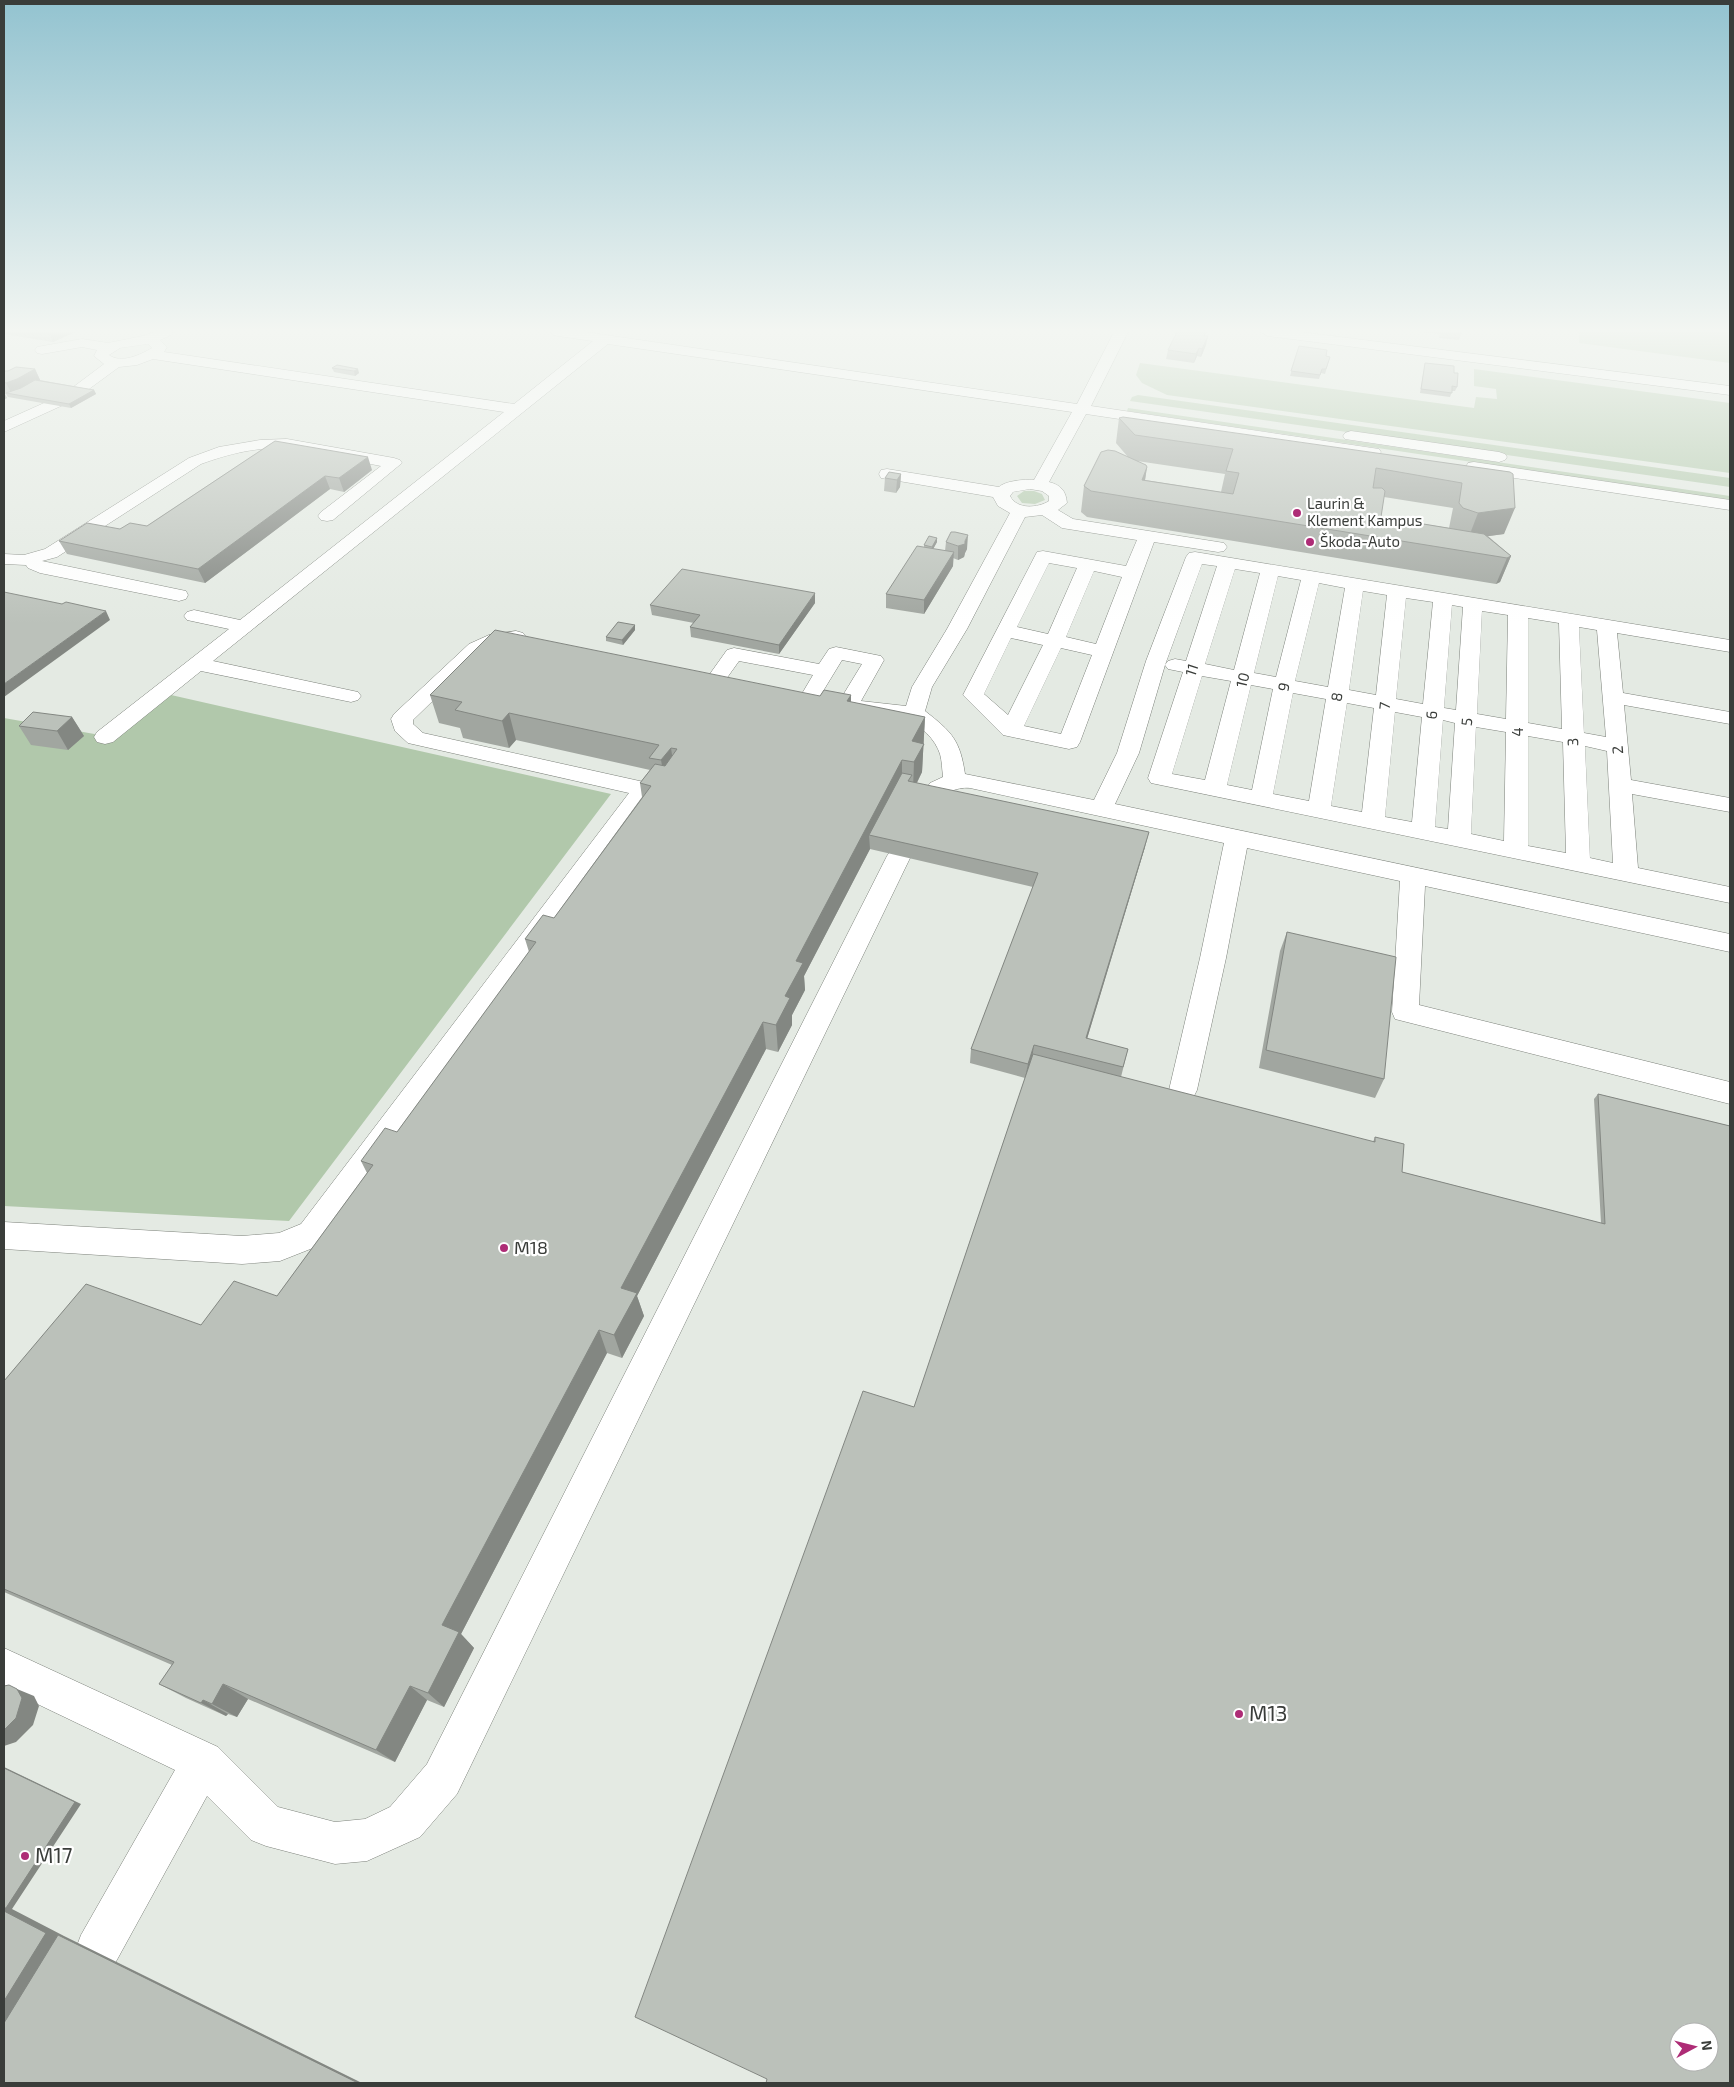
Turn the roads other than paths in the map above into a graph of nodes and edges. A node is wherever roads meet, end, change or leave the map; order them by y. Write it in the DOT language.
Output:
graph roads {
  1 [pos="490,429"];
  2 [pos="1070,429"];
  3 [pos="1248,429"];
  4 [pos="1273,429"];
  5 [pos="887,474"];
  6 [pos="1039,485"];
  7 [pos="1730,491"];
  8 [pos="1002,493"];
  9 [pos="1730,504"];
  10 [pos="1020,510"];
  11 [pos="1046,510"];
  12 [pos="327,516"];
  13 [pos="1147,536"];
  14 [pos="4,559"];
  15 [pos="32,559"];
  16 [pos="1228,562"];
  17 [pos="1088,564"];
  18 [pos="1270,570"];
  19 [pos="1133,573"];
  20 [pos="1311,576"];
  21 [pos="1355,584"];
  22 [pos="1397,591"];
  23 [pos="179,595"];
  24 [pos="1443,599"];
  25 [pos="1523,603"];
  26 [pos="1473,604"];
  27 [pos="194,616"];
  28 [pos="1569,620"];
  29 [pos="243,626"];
  30 [pos="1606,626"];
  31 [pos="1005,631"];
  32 [pos="537,640"];
  33 [pos="1055,640"];
  34 [pos="1730,646"];
  35 [pos="1103,651"];
  36 [pos="1156,661"];
  37 [pos="196,664"];
  38 [pos="1193,668"];
  39 [pos="825,671"];
  40 [pos="1243,678"];
  41 [pos="745,683"];
  42 [pos="1284,685"];
  43 [pos="1338,695"];
  44 [pos="351,696"];
  45 [pos="1613,697"];
  46 [pos="1385,703"];
  47 [pos="848,705"];
  48 [pos="1432,712"];
  49 [pos="914,713"];
  50 [pos="1468,718"];
  51 [pos="1730,718"];
  52 [pos="1518,727"];
  53 [pos="1011,730"];
  54 [pos="106,737"];
  55 [pos="1573,737"];
  56 [pos="1618,746"];
  57 [pos="955,780"];
  58 [pos="1620,785"];
  59 [pos="1214,790"];
  60 [pos="1261,799"];
  61 [pos="927,800"];
  62 [pos="1730,805"];
  63 [pos="1102,807"];
  64 [pos="1318,811"];
  65 [pos="1373,822"];
  66 [pos="1423,832"];
  67 [pos="1237,838"];
  68 [pos="1459,840"];
  69 [pos="1516,852"];
  70 [pos="899,856"];
  71 [pos="1578,864"];
  72 [pos="1626,874"];
  73 [pos="1413,875"];
  74 [pos="1730,895"];
  75 [pos="1730,942"];
  76 [pos="1183,1090"];
  77 [pos="1730,1093"];
  78 [pos="4,1236"];
  79 [pos="4,1668"];
  80 [pos="203,1762"];
  81 [pos="97,1951"];
  1 -- 29 [label="street"];
  2 -- 6 [label="street"];
  3 -- 9 [label="street"];
  4 -- 7 [label="street"];
  5 -- 8 [label="street"];
  6 -- 8 [label="street"];
  6 -- 11 [label="street"];
  8 -- 10 [label="street"];
  10 -- 11 [label="street"];
  10 -- 49 [label="street"];
  11 -- 13 [label="street"];
  12 -- 15 [label="street"];
  13 -- 19 [label="street"];
  13 -- 25 [label="street"];
  14 -- 15 [label="street"];
  15 -- 23 [label="street"];
  16 -- 18 [label="street"];
  16 -- 36 [label="street"];
  16 -- 38 [label="street, 11"];
  17 -- 19 [label="street"];
  17 -- 31 [label="street"];
  17 -- 33 [label="street"];
  18 -- 20 [label="street"];
  18 -- 40 [label="street, 10"];
  19 -- 35 [label="street"];
  20 -- 21 [label="street"];
  20 -- 42 [label="street, 9"];
  21 -- 22 [label="street"];
  21 -- 43 [label="street, 8"];
  22 -- 24 [label="street"];
  22 -- 46 [label="street, 7"];
  24 -- 26 [label="street"];
  24 -- 48 [label="street, 6"];
  25 -- 26 [label="street"];
  25 -- 28 [label="street"];
  25 -- 52 [label="street, 4"];
  26 -- 50 [label="street, 5"];
  27 -- 29 [label="street"];
  28 -- 30 [label="street"];
  28 -- 55 [label="street, 3"];
  29 -- 37 [label="street"];
  30 -- 34 [label="street"];
  30 -- 45 [label="street, 2"];
  31 -- 33 [label="street"];
  31 -- 53 [label="street"];
  32 -- 78 [label="street"];
  33 -- 35 [label="street"];
  33 -- 53 [label="street"];
  35 -- 53 [label="street"];
  36 -- 38 [label="street"];
  36 -- 63 [label="street"];
  37 -- 44 [label="street"];
  37 -- 54 [label="street"];
  38 -- 40 [label="street"];
  38 -- 59 [label="street, 11"];
  39 -- 41 [label="street"];
  39 -- 47 [label="street"];
  39 -- 47 [label="street"];
  40 -- 42 [label="street"];
  40 -- 59 [label="street, 10"];
  42 -- 43 [label="street"];
  42 -- 60 [label="street, 9"];
  43 -- 46 [label="street"];
  43 -- 64 [label="street, 8"];
  45 -- 51 [label="street"];
  45 -- 56 [label="street, 2"];
  46 -- 48 [label="street"];
  46 -- 65 [label="street, 7"];
  47 -- 49 [label="street"];
  48 -- 50 [label="street"];
  48 -- 66 [label="street, 6"];
  49 -- 57 [label="street"];
  50 -- 52 [label="street"];
  50 -- 68 [label="street, 5"];
  52 -- 55 [label="street"];
  52 -- 69 [label="street, 4"];
  55 -- 56 [label="street"];
  55 -- 71 [label="street, 3"];
  56 -- 58 [label="street, 2"];
  57 -- 61 [label="street"];
  57 -- 63 [label="street"];
  58 -- 62 [label="street"];
  58 -- 72 [label="street, 2"];
  59 -- 60 [label="street"];
  60 -- 64 [label="street"];
  63 -- 67 [label="street"];
  64 -- 65 [label="street"];
  65 -- 66 [label="street"];
  66 -- 68 [label="street"];
  67 -- 73 [label="street"];
  67 -- 76 [label="street"];
  68 -- 69 [label="street"];
  69 -- 71 [label="street"];
  70 -- 80 [label="street"];
  71 -- 72 [label="street"];
  72 -- 74 [label="street"];
  73 -- 75 [label="street"];
  73 -- 77 [label="street"];
  79 -- 80 [label="street"];
  80 -- 81 [label="street"];
}
